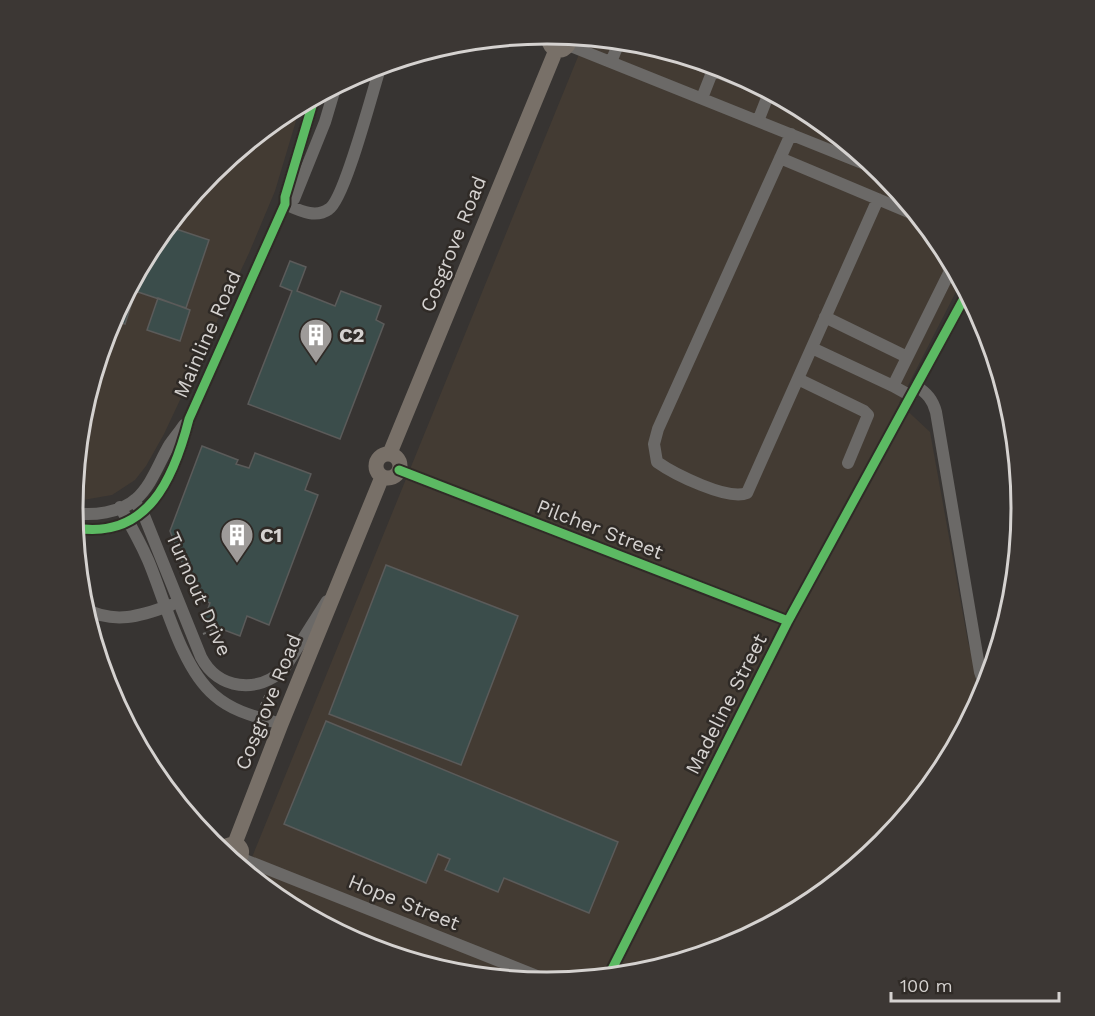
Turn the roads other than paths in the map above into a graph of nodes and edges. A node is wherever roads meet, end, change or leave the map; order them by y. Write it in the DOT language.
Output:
graph roads {
  1 [pos="564,44"];
  2 [pos="566,44"];
  3 [pos="617,48"];
  4 [pos="611,62"];
  5 [pos="712,74"];
  6 [pos="377,76"];
  7 [pos="333,96"];
  8 [pos="702,98"];
  9 [pos="767,99"];
  10 [pos="311,108"];
  11 [pos="758,121"];
  12 [pos="791,134"];
  13 [pos="844,151"];
  14 [pos="780,158"];
  15 [pos="878,199"];
  16 [pos="285,204"];
  17 [pos="903,210"];
  18 [pos="949,274"];
  19 [pos="963,301"];
  20 [pos="825,317"];
  21 [pos="812,348"];
  22 [pos="907,357"];
  23 [pos="798,379"];
  24 [pos="892,386"];
  25 [pos="913,391"];
  26 [pos="189,419"];
  27 [pos="390,453"];
  28 [pos="848,463"];
  29 [pos="399,470"];
  30 [pos="382,477"];
  31 [pos="135,501"];
  32 [pos="120,507"];
  33 [pos="143,513"];
  34 [pos="83,514"];
  35 [pos="128,522"];
  36 [pos="84,529"];
  37 [pos="337,585"];
  38 [pos="172,604"];
  39 [pos="95,613"];
  40 [pos="788,621"];
  41 [pos="981,674"];
  42 [pos="281,724"];
  43 [pos="230,846"];
  44 [pos="232,848"];
  45 [pos="239,855"];
  46 [pos="251,865"];
  47 [pos="612,968"];
  48 [pos="526,972"];
  1 -- 27 [label="main road, Cosgrove Road"];
  2 -- 4 [label="street"];
  3 -- 4 [label="street"];
  4 -- 8 [label="street"];
  5 -- 8 [label="street"];
  6 -- 16 [label="street"];
  7 -- 16 [label="street, Mainline Road"];
  8 -- 11 [label="street"];
  9 -- 11 [label="street"];
  10 -- 16 [label="street, Mainline Road"];
  11 -- 12 [label="street"];
  12 -- 13 [label="street"];
  12 -- 14 [label="street"];
  14 -- 15 [label="street"];
  14 -- 23 [label="street"];
  15 -- 17 [label="street"];
  15 -- 20 [label="street"];
  16 -- 26 [label="street, Mainline Road"];
  18 -- 22 [label="street"];
  19 -- 25 [label="street, Madeline Street"];
  20 -- 21 [label="street"];
  20 -- 22 [label="street"];
  21 -- 23 [label="street"];
  21 -- 24 [label="street"];
  22 -- 24 [label="street"];
  23 -- 28 [label="street"];
  24 -- 25 [label="street"];
  25 -- 40 [label="street, Madeline Street"];
  25 -- 41 [label="street"];
  26 -- 31 [label="street, Mainline Road"];
  26 -- 33 [label="street, Mainline Road"];
  27 -- 29 [label="main road"];
  27 -- 30 [label="main road"];
  29 -- 30 [label="main road"];
  29 -- 40 [label="street, Pilcher Street"];
  30 -- 37 [label="main road, Cosgrove Road"];
  31 -- 32 [label="street"];
  31 -- 33 [label="street, Turnout Drive"];
  32 -- 34 [label="street"];
  32 -- 35 [label="street, Turnout Drive"];
  33 -- 35 [label="street, Mainline Road"];
  33 -- 38 [label="street, Turnout Drive"];
  35 -- 36 [label="street, Mainline Road"];
  35 -- 38 [label="street, Turnout Drive"];
  37 -- 38 [label="street, Turnout Drive"];
  37 -- 42 [label="main road, Cosgrove Road"];
  38 -- 39 [label="street"];
  38 -- 42 [label="street, Turnout Drive"];
  40 -- 47 [label="street, Madeline Street"];
  42 -- 43 [label="main road, Cosgrove Road"];
  44 -- 45 [label="main road"];
  46 -- 48 [label="street, Hope Street"];
}
